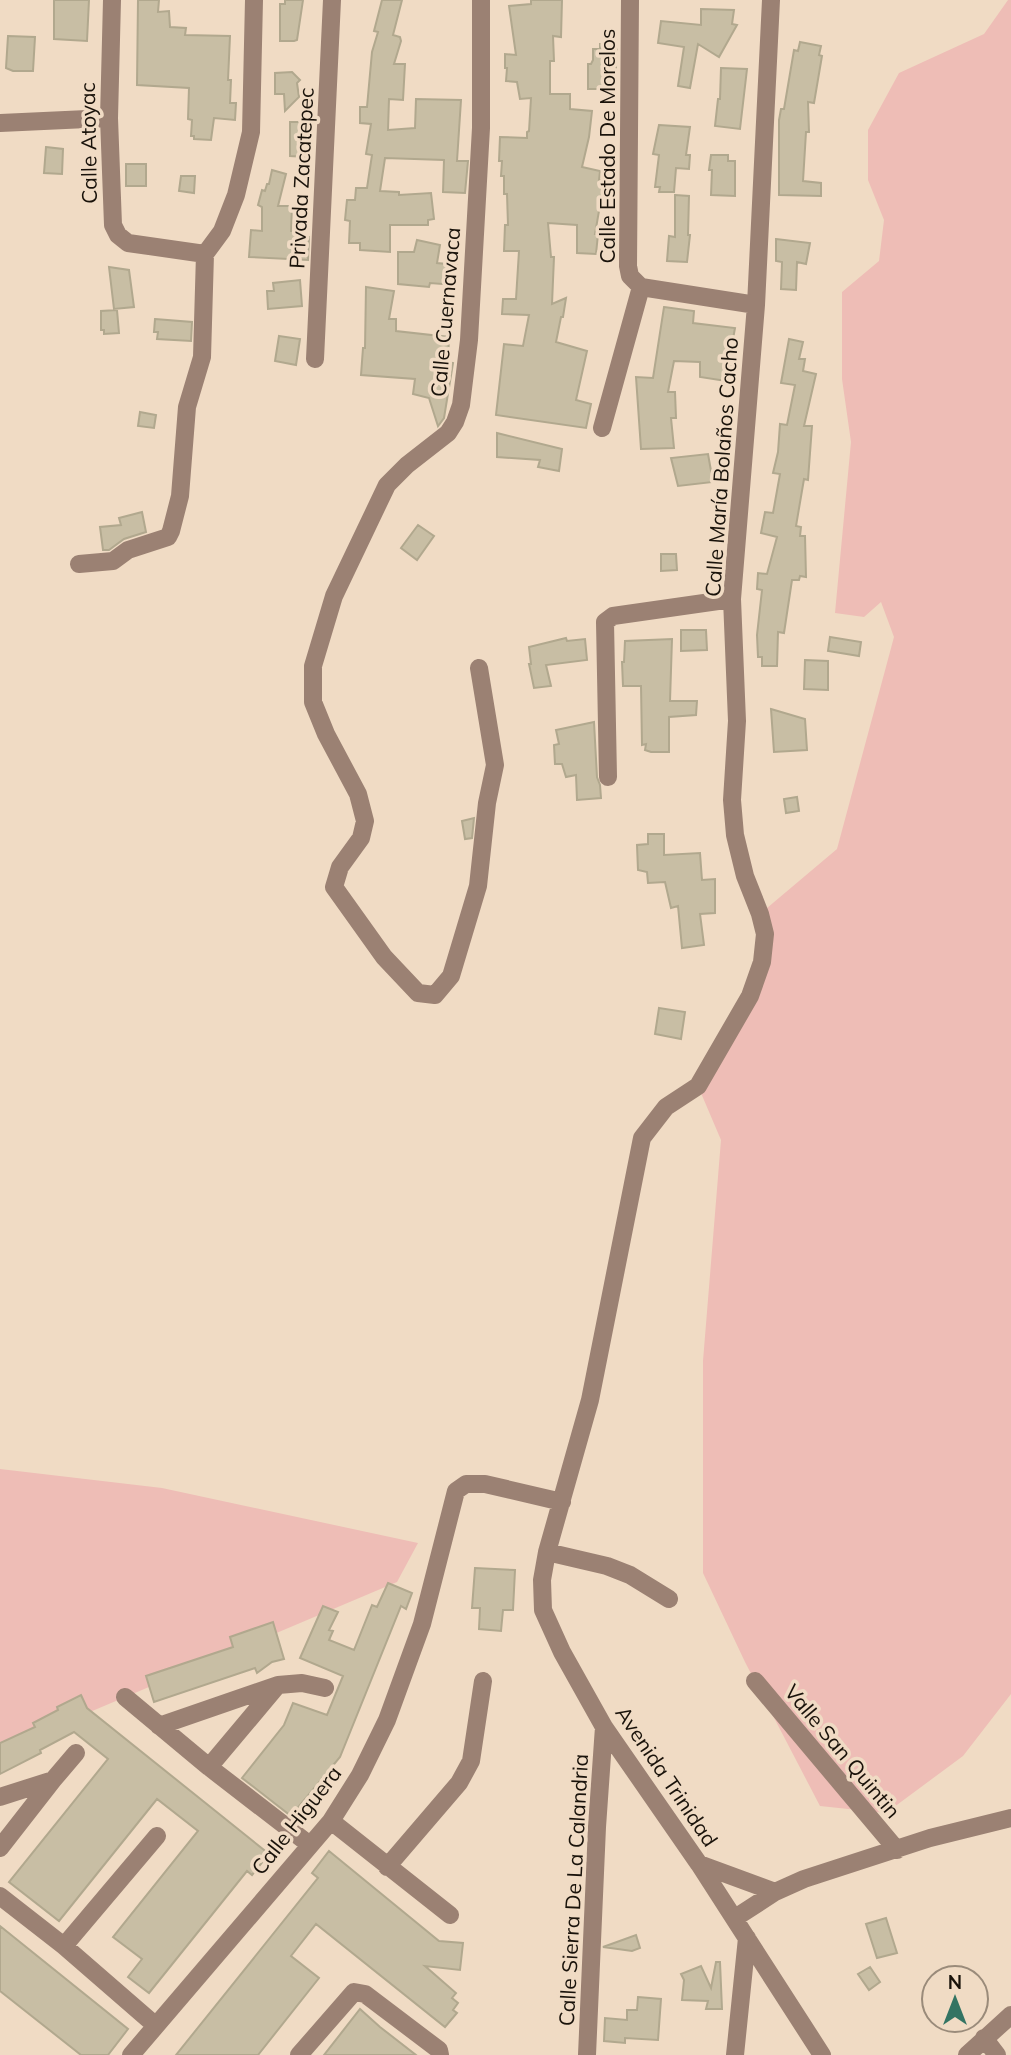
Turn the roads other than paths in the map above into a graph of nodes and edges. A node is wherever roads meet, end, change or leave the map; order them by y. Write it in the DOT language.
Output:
graph roads {
  1 [pos="112,0"];
  2 [pos="254,0"];
  3 [pos="332,0"];
  4 [pos="481,0"];
  5 [pos="630,0"];
  6 [pos="771,0"];
  7 [pos="108,118"];
  8 [pos="0,123"];
  9 [pos="205,254"];
  10 [pos="641,287"];
  11 [pos="756,305"];
  12 [pos="315,359"];
  13 [pos="602,428"];
  14 [pos="79,564"];
  15 [pos="732,599"];
  16 [pos="479,668"];
  17 [pos="608,777"];
  18 [pos="765,934"];
  19 [pos="562,1502"];
  20 [pos="547,1552"];
  21 [pos="668,1599"];
  22 [pos="483,1681"];
  23 [pos="755,1681"];
  24 [pos="278,1685"];
  25 [pos="325,1688"];
  26 [pos="125,1697"];
  27 [pos="159,1726"];
  28 [pos="604,1727"];
  29 [pos="76,1753"];
  30 [pos="209,1767"];
  31 [pos="52,1780"];
  32 [pos="0,1797"];
  33 [pos="1011,1818"];
  34 [pos="331,1821"];
  35 [pos="157,1836"];
  36 [pos="310,1845"];
  37 [pos="0,1848"];
  38 [pos="897,1850"];
  39 [pos="699,1864"];
  40 [pos="387,1867"];
  41 [pos="775,1892"];
  42 [pos="0,1895"];
  43 [pos="450,1914"];
  44 [pos="735,1918"];
  45 [pos="747,1938"];
  46 [pos="64,1946"];
  47 [pos="1011,2015"];
  48 [pos="155,2025"];
  49 [pos="984,2038"];
  50 [pos="131,2055"];
  51 [pos="299,2055"];
  52 [pos="440,2055"];
  53 [pos="587,2055"];
  54 [pos="735,2055"];
  55 [pos="821,2055"];
  56 [pos="967,2055"];
  57 [pos="997,2055"];
  1 -- 7 [label="street, Calle Atoyac"];
  2 -- 9 [label="street"];
  3 -- 12 [label="street, Privada Zacatepec"];
  4 -- 16 [label="street, Calle Cuernavaca"];
  5 -- 10 [label="street, Calle Estado De Morelos"];
  6 -- 11 [label="street, Calle María Bolaños Cacho"];
  7 -- 8 [label="street"];
  7 -- 9 [label="street, Calle Atoyac"];
  9 -- 14 [label="street"];
  10 -- 11 [label="street"];
  10 -- 13 [label="street"];
  11 -- 15 [label="street, Calle María Bolaños Cacho"];
  15 -- 17 [label="street"];
  15 -- 18 [label="street, Calle María Bolaños Cacho"];
  18 -- 19 [label="street, Avenida Trinidad"];
  19 -- 20 [label="street, Avenida Trinidad"];
  19 -- 34 [label="street, Calle Higuera"];
  20 -- 21 [label="street"];
  20 -- 28 [label="street, Avenida Trinidad"];
  22 -- 40 [label="street"];
  23 -- 38 [label="street, Valle San Quintin"];
  24 -- 25 [label="street"];
  24 -- 27 [label="street"];
  24 -- 30 [label="street"];
  26 -- 27 [label="street"];
  27 -- 30 [label="street"];
  28 -- 39 [label="street, Avenida Trinidad"];
  28 -- 53 [label="street, Calle Sierra De La Calandria"];
  29 -- 31 [label="street"];
  30 -- 36 [label="street"];
  31 -- 32 [label="street"];
  31 -- 37 [label="street"];
  33 -- 38 [label="street"];
  34 -- 36 [label="street, Calle Higuera"];
  34 -- 40 [label="street"];
  35 -- 46 [label="street"];
  36 -- 48 [label="street, Calle Higuera"];
  38 -- 41 [label="street"];
  39 -- 41 [label="street"];
  39 -- 44 [label="street, Avenida Trinidad"];
  40 -- 43 [label="street"];
  41 -- 44 [label="street"];
  42 -- 46 [label="street"];
  44 -- 45 [label="street, Avenida Trinidad"];
  45 -- 54 [label="street"];
  45 -- 55 [label="street, Avenida Trinidad"];
  46 -- 48 [label="street"];
  47 -- 49 [label="street"];
  48 -- 50 [label="street, Calle Higuera"];
  49 -- 56 [label="street"];
  49 -- 57 [label="street"];
  51 -- 52 [label="street"];
}
